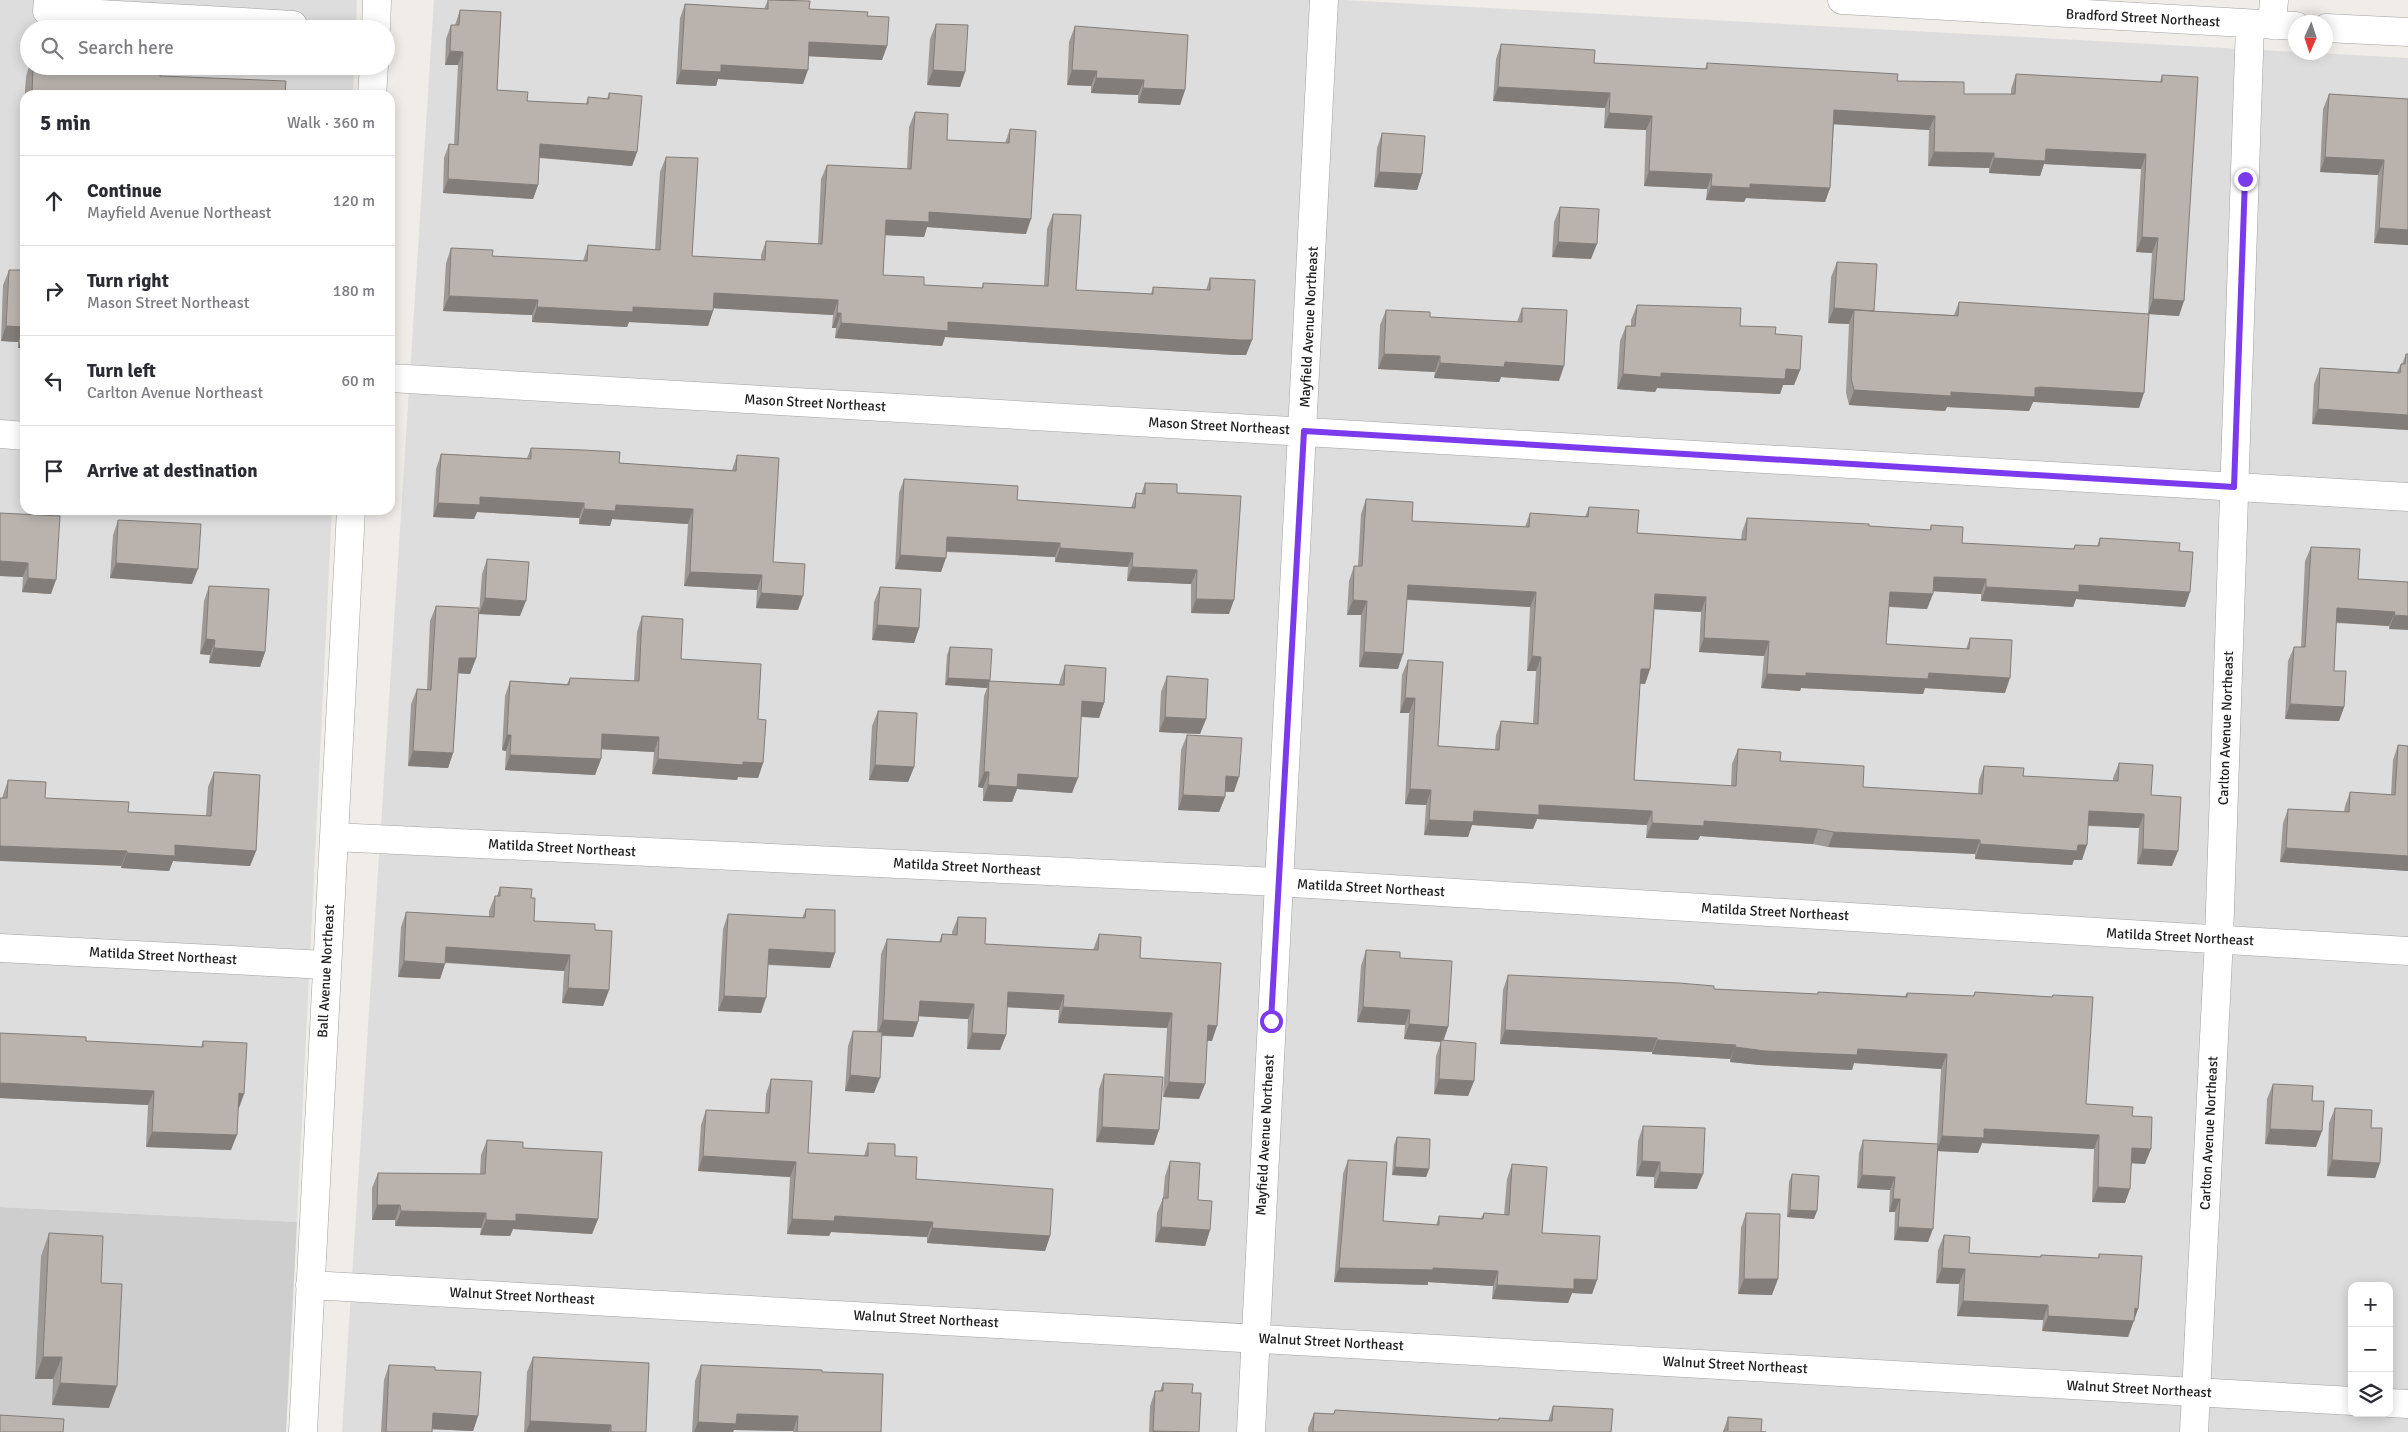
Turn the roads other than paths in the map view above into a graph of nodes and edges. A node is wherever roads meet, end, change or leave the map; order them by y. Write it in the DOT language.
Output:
graph roads {
  1 [pos="48,0"];
  2 [pos="377,0"];
  3 [pos="1324,0"];
  4 [pos="1842,0"];
  5 [pos="1870,1"];
  6 [pos="2273,19"];
  7 [pos="205,20"];
  8 [pos="376,20"];
  9 [pos="2333,28"];
  10 [pos="2408,32"];
  11 [pos="373,75"];
  12 [pos="372,90"];
  13 [pos="395,378"];
  14 [pos="1304,431"];
  15 [pos="0,434"];
  16 [pos="20,436"];
  17 [pos="2234,487"];
  18 [pos="2408,497"];
  19 [pos="351,515"];
  20 [pos="334,837"];
  21 [pos="1277,882"];
  22 [pos="2219,939"];
  23 [pos="0,948"];
  24 [pos="2408,951"];
  25 [pos="326,965"];
  26 [pos="310,1285"];
  27 [pos="1256,1338"];
  28 [pos="2196,1392"];
  29 [pos="2348,1400"];
  30 [pos="2393,1403"];
  31 [pos="2408,1404"];
  32 [pos="303,1432"];
  33 [pos="1251,1432"];
  34 [pos="2194,1432"];
  1 -- 7 [label="street"];
  2 -- 8 [label="street"];
  3 -- 14 [label="street, Mayfield Avenue Northeast"];
  4 -- 5 [label="street, Bradford Street Northeast"];
  5 -- 6 [label="street, Bradford Street Northeast"];
  6 -- 17 [label="street, Carlton Avenue Northeast"];
  9 -- 10 [label="street"];
  11 -- 12 [label="street"];
  13 -- 14 [label="street, Mason Street Northeast"];
  14 -- 17 [label="street, Mason Street Northeast"];
  14 -- 21 [label="street, Mayfield Avenue Northeast"];
  15 -- 16 [label="street"];
  17 -- 18 [label="street, Mason Street Northeast"];
  17 -- 22 [label="street, Carlton Avenue Northeast"];
  19 -- 20 [label="street, Ball Avenue Northeast"];
  20 -- 21 [label="street, Matilda Street Northeast"];
  20 -- 25 [label="street, Ball Avenue Northeast"];
  21 -- 22 [label="street, Matilda Street Northeast"];
  21 -- 27 [label="street, Mayfield Avenue Northeast"];
  22 -- 24 [label="street, Matilda Street Northeast"];
  22 -- 28 [label="street, Carlton Avenue Northeast"];
  23 -- 25 [label="street, Matilda Street Northeast"];
  25 -- 26 [label="street, Ball Avenue Northeast"];
  26 -- 27 [label="street, Walnut Street Northeast"];
  26 -- 32 [label="street, Ball Avenue Northeast"];
  27 -- 28 [label="street, Walnut Street Northeast"];
  27 -- 33 [label="street, Mayfield Avenue Northeast"];
  28 -- 29 [label="street, Walnut Street Northeast"];
  28 -- 34 [label="street, Carlton Avenue Northeast"];
  30 -- 31 [label="street"];
}
